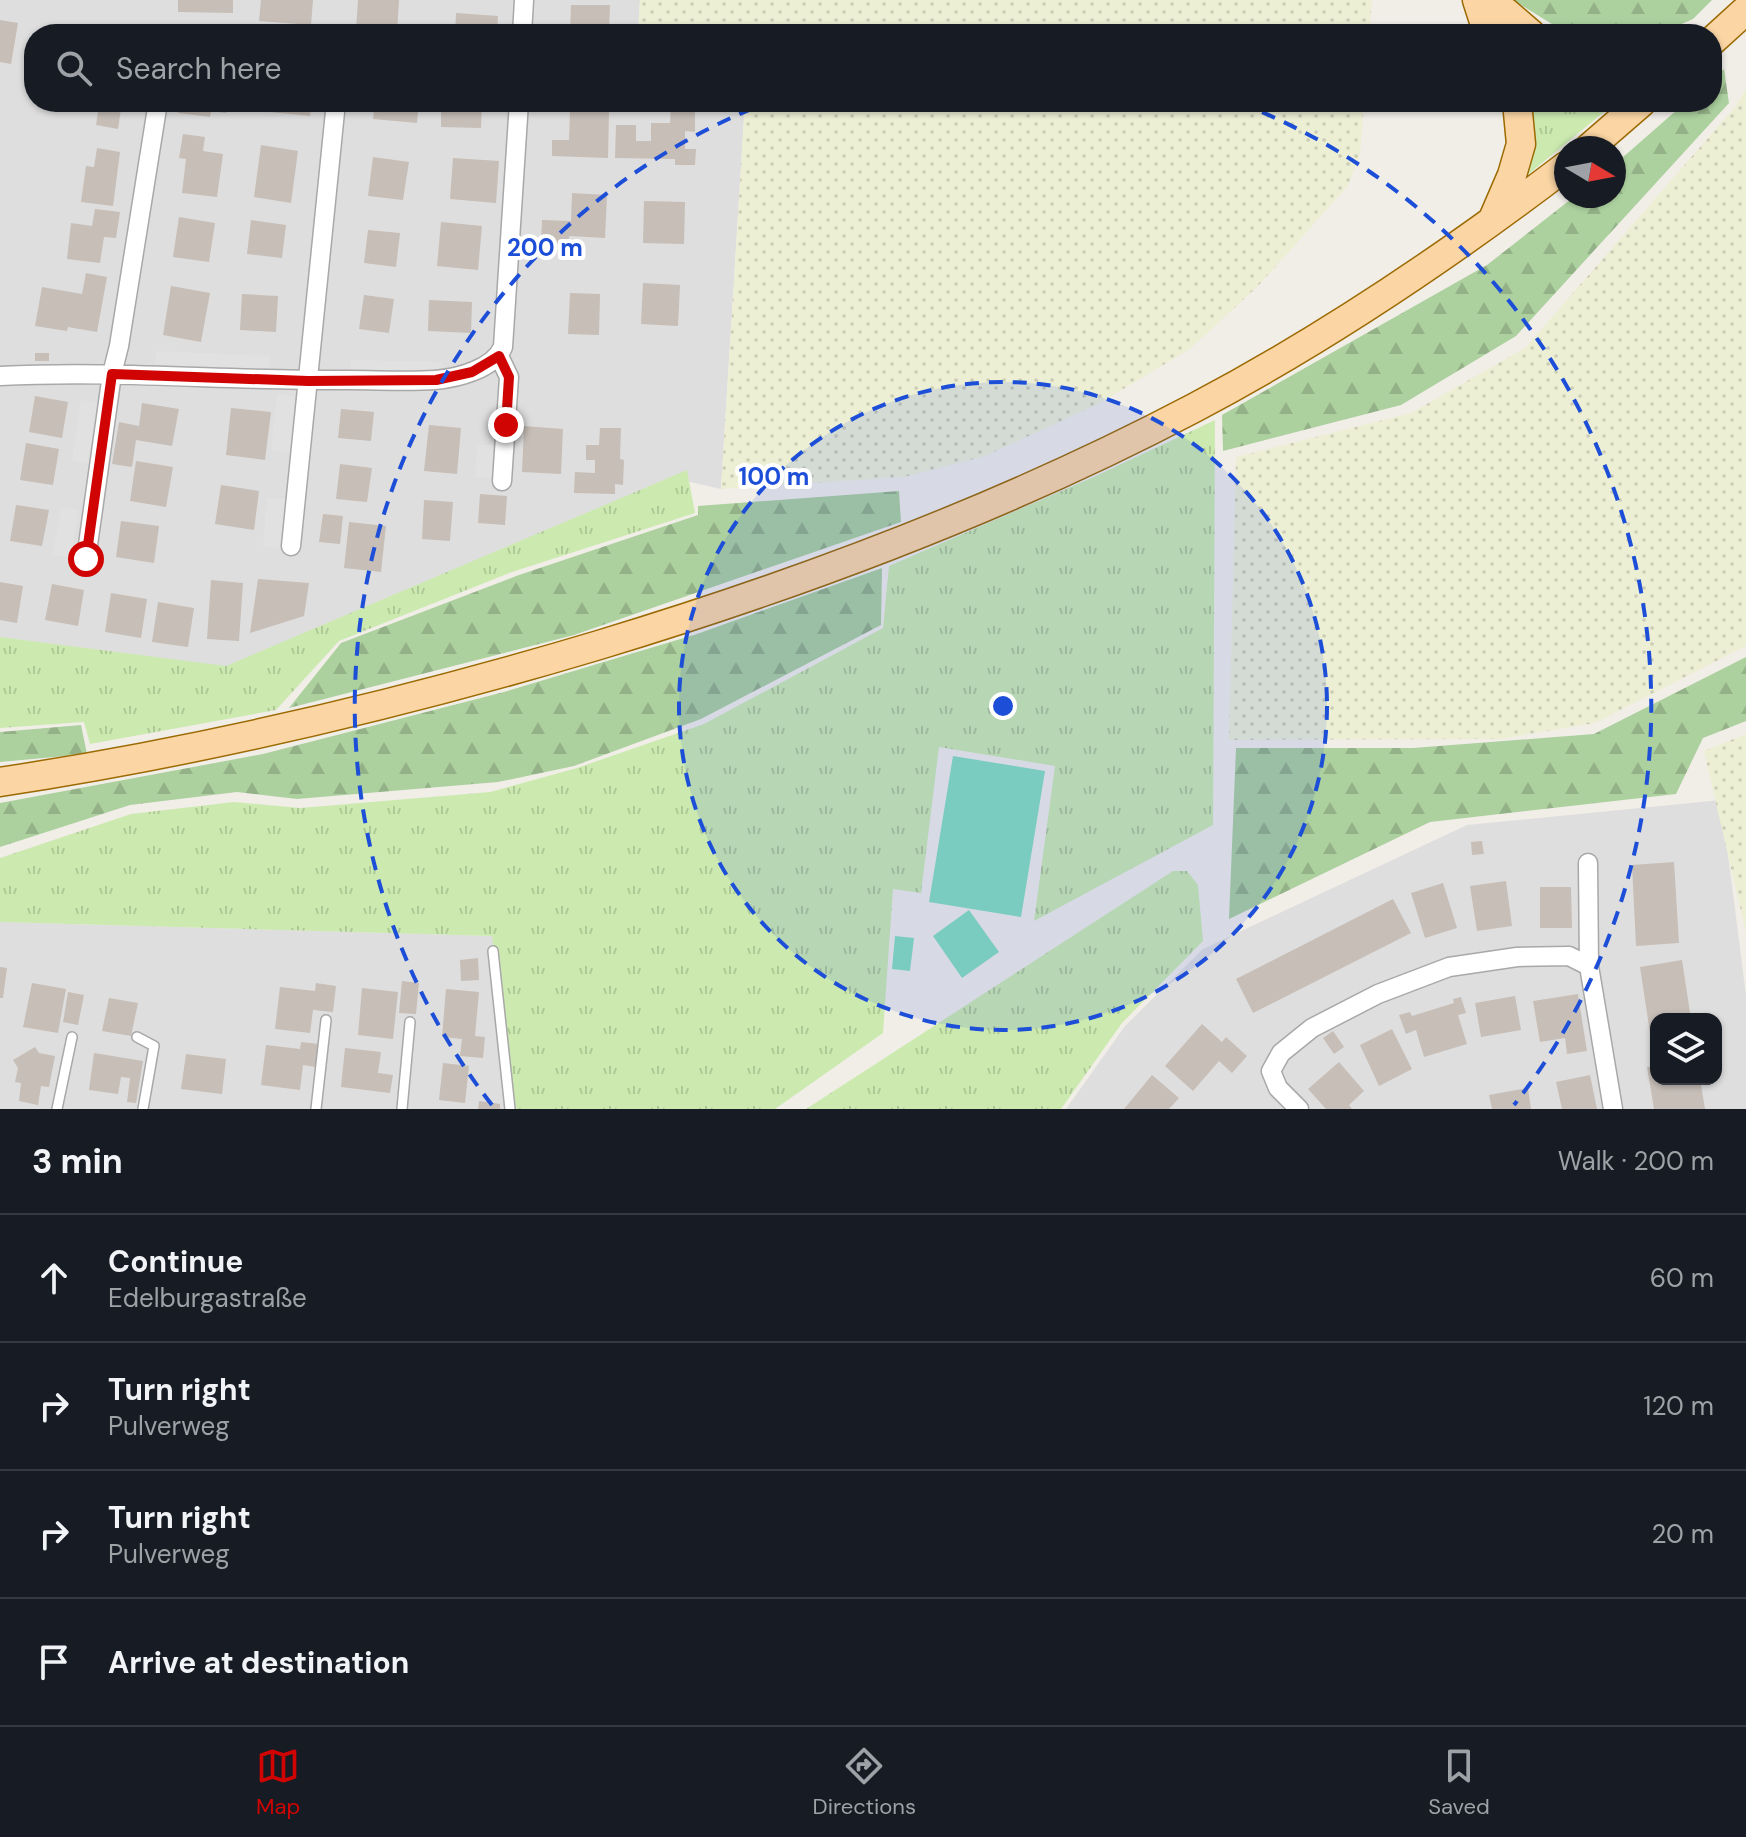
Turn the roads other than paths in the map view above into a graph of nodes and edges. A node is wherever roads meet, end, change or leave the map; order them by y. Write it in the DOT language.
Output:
graph roads {
  1 [pos="524,0"];
  2 [pos="1477,0"];
  3 [pos="1497,0"];
  4 [pos="523,24"];
  5 [pos="1485,24"];
  6 [pos="1519,24"];
  7 [pos="156,112"];
  8 [pos="335,112"];
  9 [pos="518,112"];
  10 [pos="1518,112"];
  11 [pos="1630,112"];
  12 [pos="1603,136"];
  13 [pos="1554,175"];
  14 [pos="1491,223"];
  15 [pos="499,356"];
  16 [pos="112,374"];
  17 [pos="0,376"];
  18 [pos="308,381"];
  19 [pos="502,481"];
  20 [pos="291,546"];
  21 [pos="86,559"];
  22 [pos="0,782"];
  23 [pos="1588,863"];
  24 [pos="493,951"];
  25 [pos="1589,966"];
  26 [pos="326,1020"];
  27 [pos="410,1022"];
  28 [pos="72,1037"];
  29 [pos="137,1037"];
  30 [pos="57,1109"];
  31 [pos="143,1109"];
  32 [pos="316,1109"];
  33 [pos="402,1109"];
  34 [pos="510,1109"];
  35 [pos="1299,1109"];
  36 [pos="1613,1109"];
  1 -- 4 [label="street"];
  2 -- 5 [label="main road"];
  3 -- 6 [label="main road"];
  7 -- 16 [label="street"];
  8 -- 18 [label="street"];
  9 -- 15 [label="street"];
  10 -- 14 [label="main road"];
  11 -- 12 [label="main road"];
  13 -- 14 [label="main road"];
  14 -- 22 [label="main road"];
  15 -- 18 [label="street"];
  15 -- 19 [label="street"];
  16 -- 17 [label="street"];
  16 -- 18 [label="street"];
  16 -- 21 [label="street"];
  18 -- 20 [label="street"];
  23 -- 25 [label="street"];
  24 -- 34 [label="lane"];
  25 -- 35 [label="street"];
  25 -- 36 [label="street"];
  26 -- 32 [label="lane"];
  27 -- 33 [label="lane"];
  28 -- 30 [label="lane"];
  29 -- 31 [label="lane"];
}
